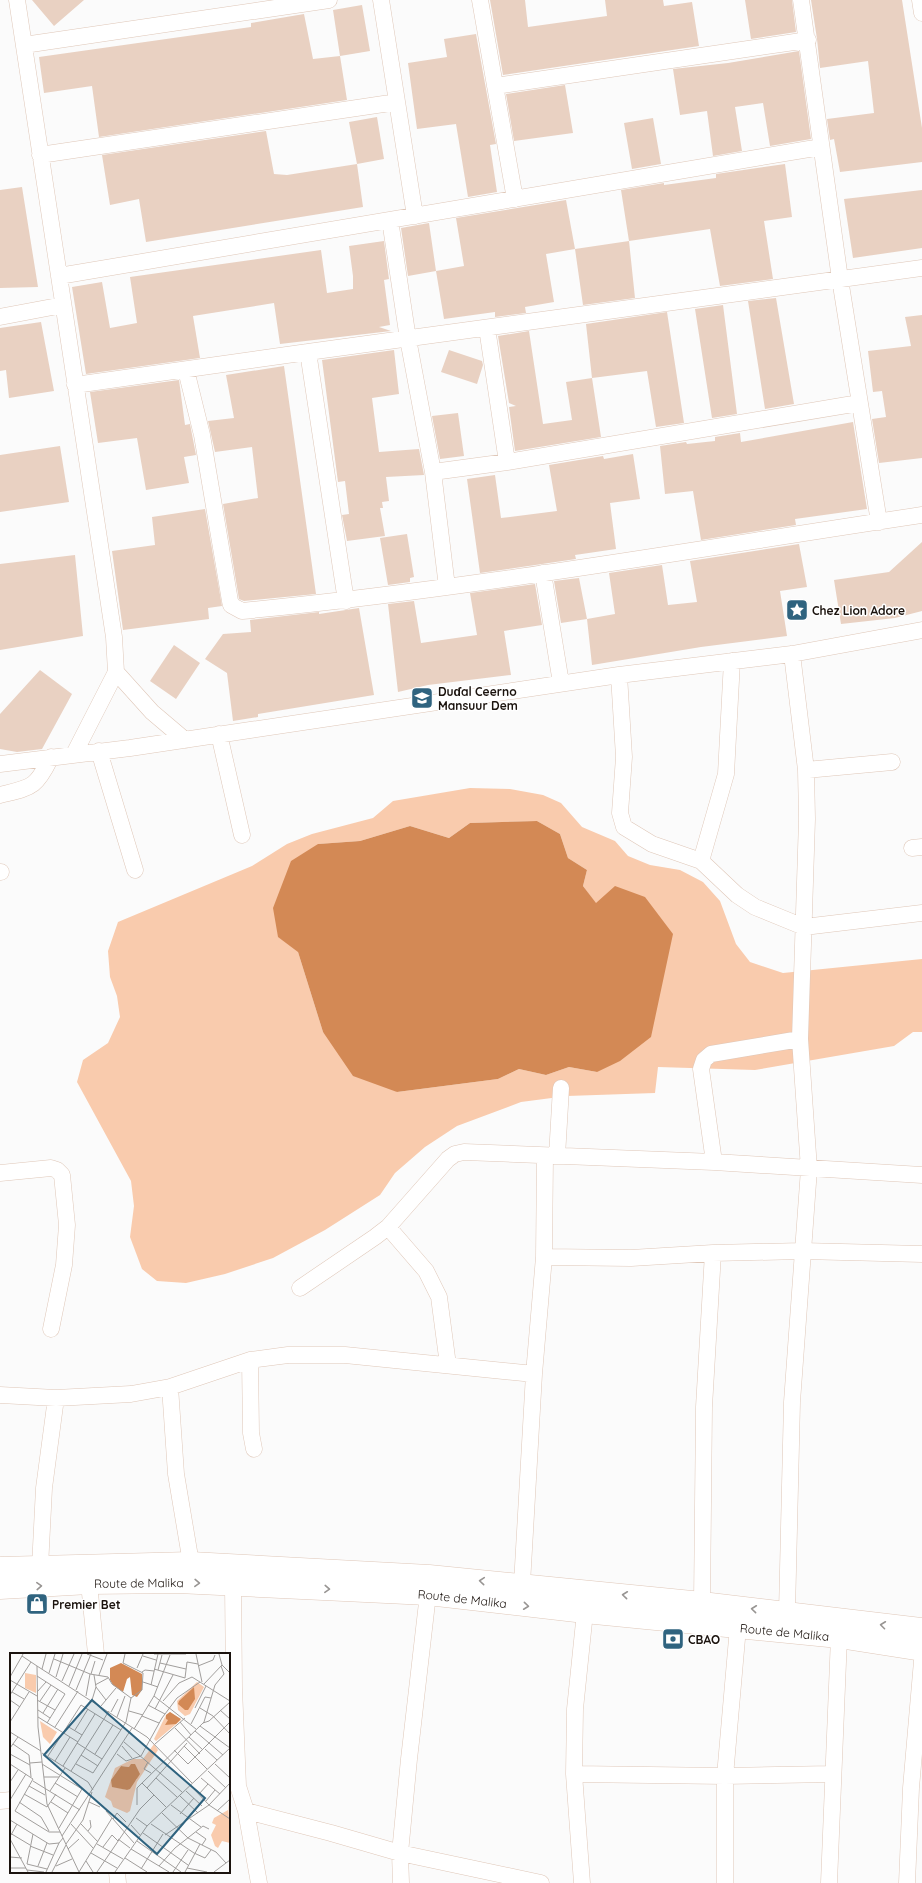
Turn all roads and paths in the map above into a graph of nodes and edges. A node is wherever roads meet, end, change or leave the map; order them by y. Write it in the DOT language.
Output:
graph roads {
  1 [pos="17,0"];
  2 [pos="329,0"];
  3 [pos="381,0"];
  4 [pos="480,0"];
  5 [pos="802,0"];
  6 [pos="808,40"];
  7 [pos="24,45"];
  8 [pos="495,86"];
  9 [pos="397,102"];
  10 [pos="821,147"];
  11 [pos="40,155"];
  12 [pos="515,199"];
  13 [pos="415,216"];
  14 [pos="390,220"];
  15 [pos="922,268"];
  16 [pos="59,276"];
  17 [pos="840,279"];
  18 [pos="63,304"];
  19 [pos="0,317"];
  20 [pos="487,328"];
  21 [pos="408,339"];
  22 [pos="308,352"];
  23 [pos="186,370"];
  24 [pos="75,386"];
  25 [pos="859,403"];
  26 [pos="508,462"];
  27 [pos="433,472"];
  28 [pos="922,515"];
  29 [pos="879,522"];
  30 [pos="543,572"];
  31 [pos="447,587"];
  32 [pos="346,601"];
  33 [pos="922,630"];
  34 [pos="792,654"];
  35 [pos="732,661"];
  36 [pos="116,672"];
  37 [pos="619,675"];
  38 [pos="561,683"];
  39 [pos="219,734"];
  40 [pos="185,740"];
  41 [pos="99,751"];
  42 [pos="74,754"];
  43 [pos="50,757"];
  44 [pos="892,762"];
  45 [pos="0,764"];
  46 [pos="806,770"];
  47 [pos="0,795"];
  48 [pos="242,835"];
  49 [pos="701,861"];
  50 [pos="135,870"];
  51 [pos="922,913"];
  52 [pos="804,927"];
  53 [pos="800,1039"];
  54 [pos="562,1088"];
  55 [pos="551,1156"];
  56 [pos="714,1162"];
  57 [pos="809,1169"];
  58 [pos="0,1173"];
  59 [pos="922,1175"];
  60 [pos="388,1227"];
  61 [pos="802,1251"];
  62 [pos="713,1253"];
  63 [pos="922,1254"];
  64 [pos="544,1256"];
  65 [pos="300,1288"];
  66 [pos="51,1329"];
  67 [pos="250,1360"];
  68 [pos="448,1365"];
  69 [pos="534,1374"];
  70 [pos="170,1386"];
  71 [pos="0,1395"];
  72 [pos="56,1398"];
  73 [pos="254,1449"];
  74 [pos="191,1563"];
  75 [pos="40,1567"];
  76 [pos="0,1568"];
  77 [pos="89,1583"];
  78 [pos="233,1584"];
  79 [pos="522,1584"];
  80 [pos="0,1588"];
  81 [pos="428,1594"];
  82 [pos="702,1603"];
  83 [pos="585,1612"];
  84 [pos="787,1612"];
  85 [pos="738,1627"];
  86 [pos="922,1629"];
  87 [pos="839,1637"];
  88 [pos="922,1650"];
  89 [pos="96,1653"];
  90 [pos="922,1661"];
  91 [pos="574,1774"];
  92 [pos="832,1774"];
  93 [pos="726,1776"];
  94 [pos="234,1787"];
  95 [pos="916,1788"];
  96 [pos="10,1800"];
  97 [pos="0,1801"];
  98 [pos="246,1811"];
  99 [pos="400,1853"];
  100 [pos="117,1873"];
  101 [pos="118,1883"];
  102 [pos="259,1883"];
  103 [pos="402,1883"];
  104 [pos="541,1883"];
  105 [pos="582,1883"];
  106 [pos="725,1883"];
  107 [pos="829,1883"];
  108 [pos="907,1883"];
  1 -- 7 [label="street"];
  2 -- 7 [label="street"];
  3 -- 9 [label="street"];
  4 -- 8 [label="street"];
  5 -- 6 [label="street"];
  6 -- 8 [label="street"];
  6 -- 10 [label="street"];
  7 -- 11 [label="street"];
  8 -- 12 [label="street"];
  9 -- 11 [label="street"];
  9 -- 13 [label="street"];
  10 -- 12 [label="street"];
  10 -- 17 [label="street"];
  11 -- 16 [label="street"];
  12 -- 13 [label="street"];
  13 -- 14 [label="street"];
  14 -- 16 [label="street"];
  14 -- 21 [label="street"];
  15 -- 17 [label="street"];
  16 -- 18 [label="street"];
  17 -- 20 [label="street"];
  17 -- 25 [label="street"];
  18 -- 19 [label="street"];
  18 -- 24 [label="street"];
  20 -- 21 [label="street"];
  20 -- 26 [label="street"];
  21 -- 22 [label="street"];
  21 -- 27 [label="street"];
  22 -- 23 [label="street"];
  22 -- 32 [label="street"];
  23 -- 24 [label="street"];
  23 -- 32 [label="street"];
  24 -- 36 [label="street"];
  25 -- 26 [label="street"];
  25 -- 29 [label="street"];
  26 -- 27 [label="street"];
  27 -- 31 [label="street"];
  28 -- 29 [label="street"];
  29 -- 30 [label="street"];
  30 -- 31 [label="street"];
  30 -- 38 [label="street"];
  31 -- 32 [label="street"];
  33 -- 34 [label="street"];
  34 -- 35 [label="street"];
  34 -- 46 [label="street"];
  35 -- 37 [label="street"];
  35 -- 49 [label="street"];
  36 -- 40 [label="street"];
  36 -- 42 [label="street"];
  37 -- 38 [label="street"];
  37 -- 49 [label="street"];
  38 -- 39 [label="street"];
  39 -- 40 [label="street"];
  39 -- 48 [label="street"];
  40 -- 41 [label="street"];
  41 -- 42 [label="street"];
  41 -- 50 [label="street"];
  42 -- 43 [label="street"];
  43 -- 45 [label="street"];
  43 -- 47 [label="street"];
  44 -- 46 [label="street"];
  46 -- 52 [label="street"];
  49 -- 52 [label="street"];
  51 -- 52 [label="street"];
  52 -- 53 [label="street"];
  53 -- 56 [label="street"];
  53 -- 57 [label="street"];
  54 -- 55 [label="street"];
  55 -- 56 [label="street"];
  55 -- 60 [label="street"];
  55 -- 64 [label="street"];
  56 -- 57 [label="street"];
  57 -- 59 [label="street"];
  57 -- 61 [label="street"];
  58 -- 66 [label="street"];
  60 -- 65 [label="street"];
  60 -- 68 [label="street"];
  61 -- 62 [label="street"];
  61 -- 63 [label="street"];
  61 -- 84 [label="street"];
  62 -- 64 [label="street"];
  62 -- 82 [label="street"];
  64 -- 69 [label="street"];
  67 -- 68 [label="street"];
  67 -- 70 [label="street"];
  67 -- 73 [label="street"];
  68 -- 69 [label="street"];
  69 -- 79 [label="street"];
  70 -- 72 [label="street"];
  70 -- 74 [label="street"];
  71 -- 72 [label="street"];
  72 -- 75 [label="street"];
  74 -- 75 [label="main road, Route de Malika"];
  79 -- 74 [label="main road, Route de Malika, one-way"];
  75 -- 76 [label="main road, Route de Malika"];
  77 -- 78 [label="main road, Route de Malika, one-way"];
  80 -- 77 [label="main road, Route de Malika, one-way"];
  77 -- 89 [label="street"];
  78 -- 81 [label="main road, Route de Malika, one-way"];
  78 -- 94 [label="street"];
  82 -- 79 [label="main road, Route de Malika, one-way"];
  81 -- 83 [label="main road, Route de Malika, one-way"];
  81 -- 99 [label="street"];
  84 -- 82 [label="main road, Route de Malika, one-way"];
  83 -- 85 [label="main road, Route de Malika"];
  83 -- 91 [label="street"];
  86 -- 84 [label="main road, Route de Malika, one-way"];
  85 -- 87 [label="main road, Route de Malika"];
  85 -- 93 [label="street"];
  87 -- 88 [label="main road, Route de Malika"];
  87 -- 92 [label="street"];
  90 -- 95 [label="street"];
  91 -- 93 [label="street"];
  91 -- 105 [label="street"];
  92 -- 93 [label="street"];
  92 -- 107 [label="street"];
  93 -- 106 [label="street"];
  94 -- 98 [label="street"];
  95 -- 108 [label="street"];
  96 -- 97 [label="street"];
  98 -- 99 [label="street"];
  98 -- 102 [label="street"];
  99 -- 103 [label="street"];
  99 -- 104 [label="street"];
  100 -- 101 [label="street"];
}
